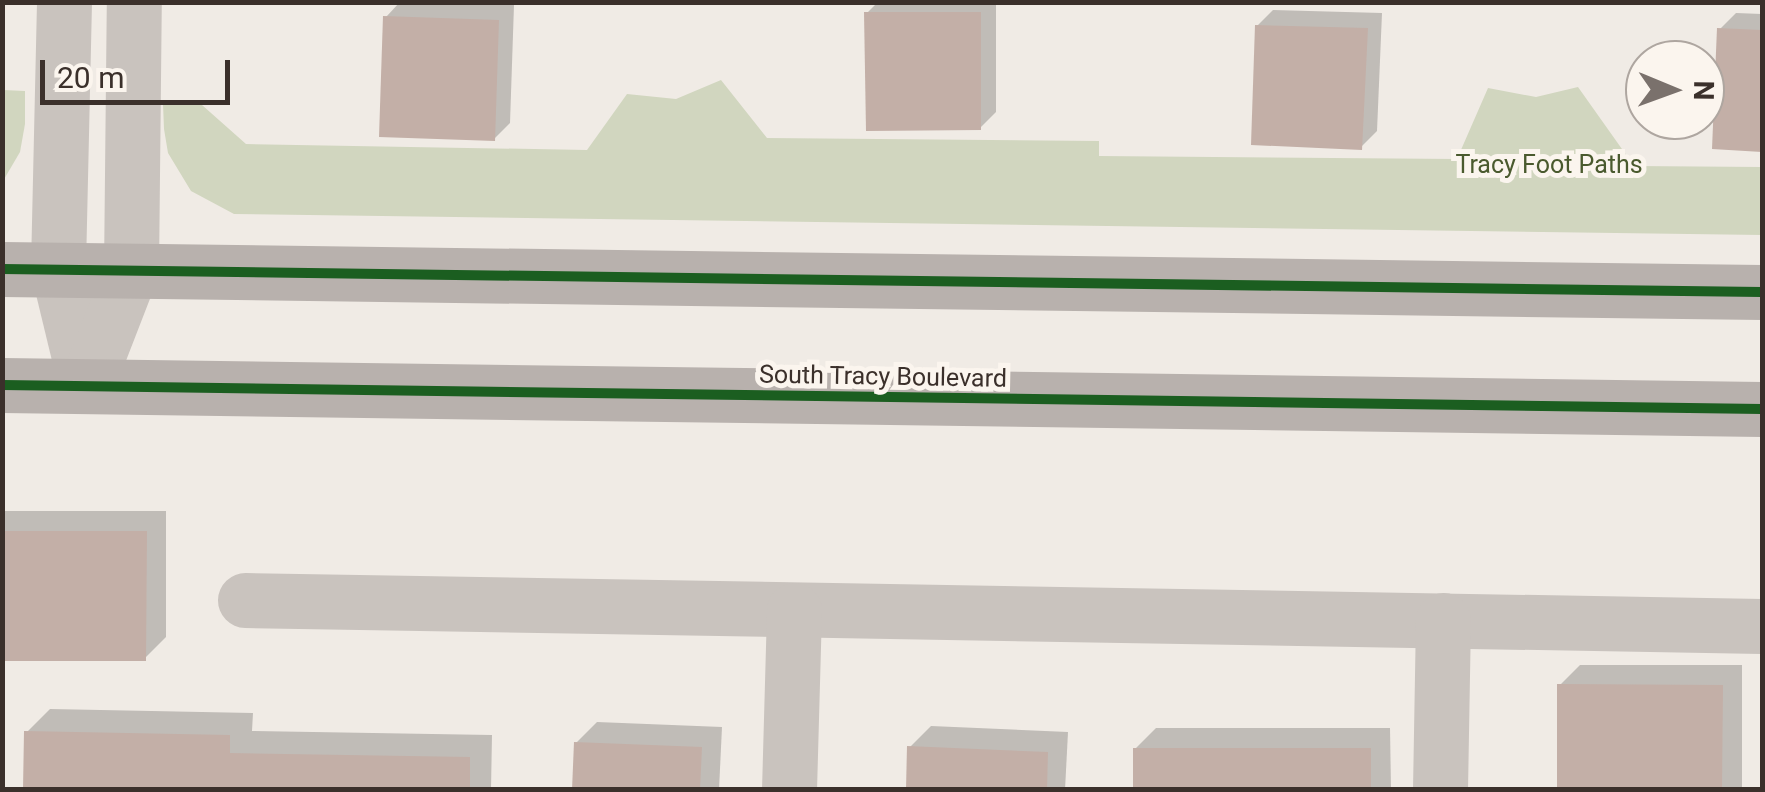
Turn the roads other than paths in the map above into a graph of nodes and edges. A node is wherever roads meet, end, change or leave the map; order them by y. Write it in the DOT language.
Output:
graph roads {
  1 [pos="64,2"];
  2 [pos="134,2"];
  3 [pos="2,269"];
  4 [pos="58,270"];
  5 [pos="131,270"];
  6 [pos="1762,292"];
  7 [pos="2,385"];
  8 [pos="86,386"];
  9 [pos="1762,409"];
  10 [pos="246,600"];
  11 [pos="794,610"];
  12 [pos="1442,620"];
  13 [pos="1762,626"];
  14 [pos="789,790"];
  15 [pos="1440,790"];
  1 -- 4 [label="street"];
  2 -- 5 [label="street"];
  3 -- 4 [label="main road"];
  4 -- 5 [label="main road"];
  4 -- 8 [label="street"];
  5 -- 6 [label="main road"];
  5 -- 8 [label="street"];
  7 -- 8 [label="main road, South Tracy Boulevard"];
  8 -- 9 [label="main road, South Tracy Boulevard"];
  10 -- 11 [label="street"];
  11 -- 12 [label="street"];
  11 -- 14 [label="street"];
  12 -- 13 [label="street"];
  12 -- 15 [label="street"];
}
